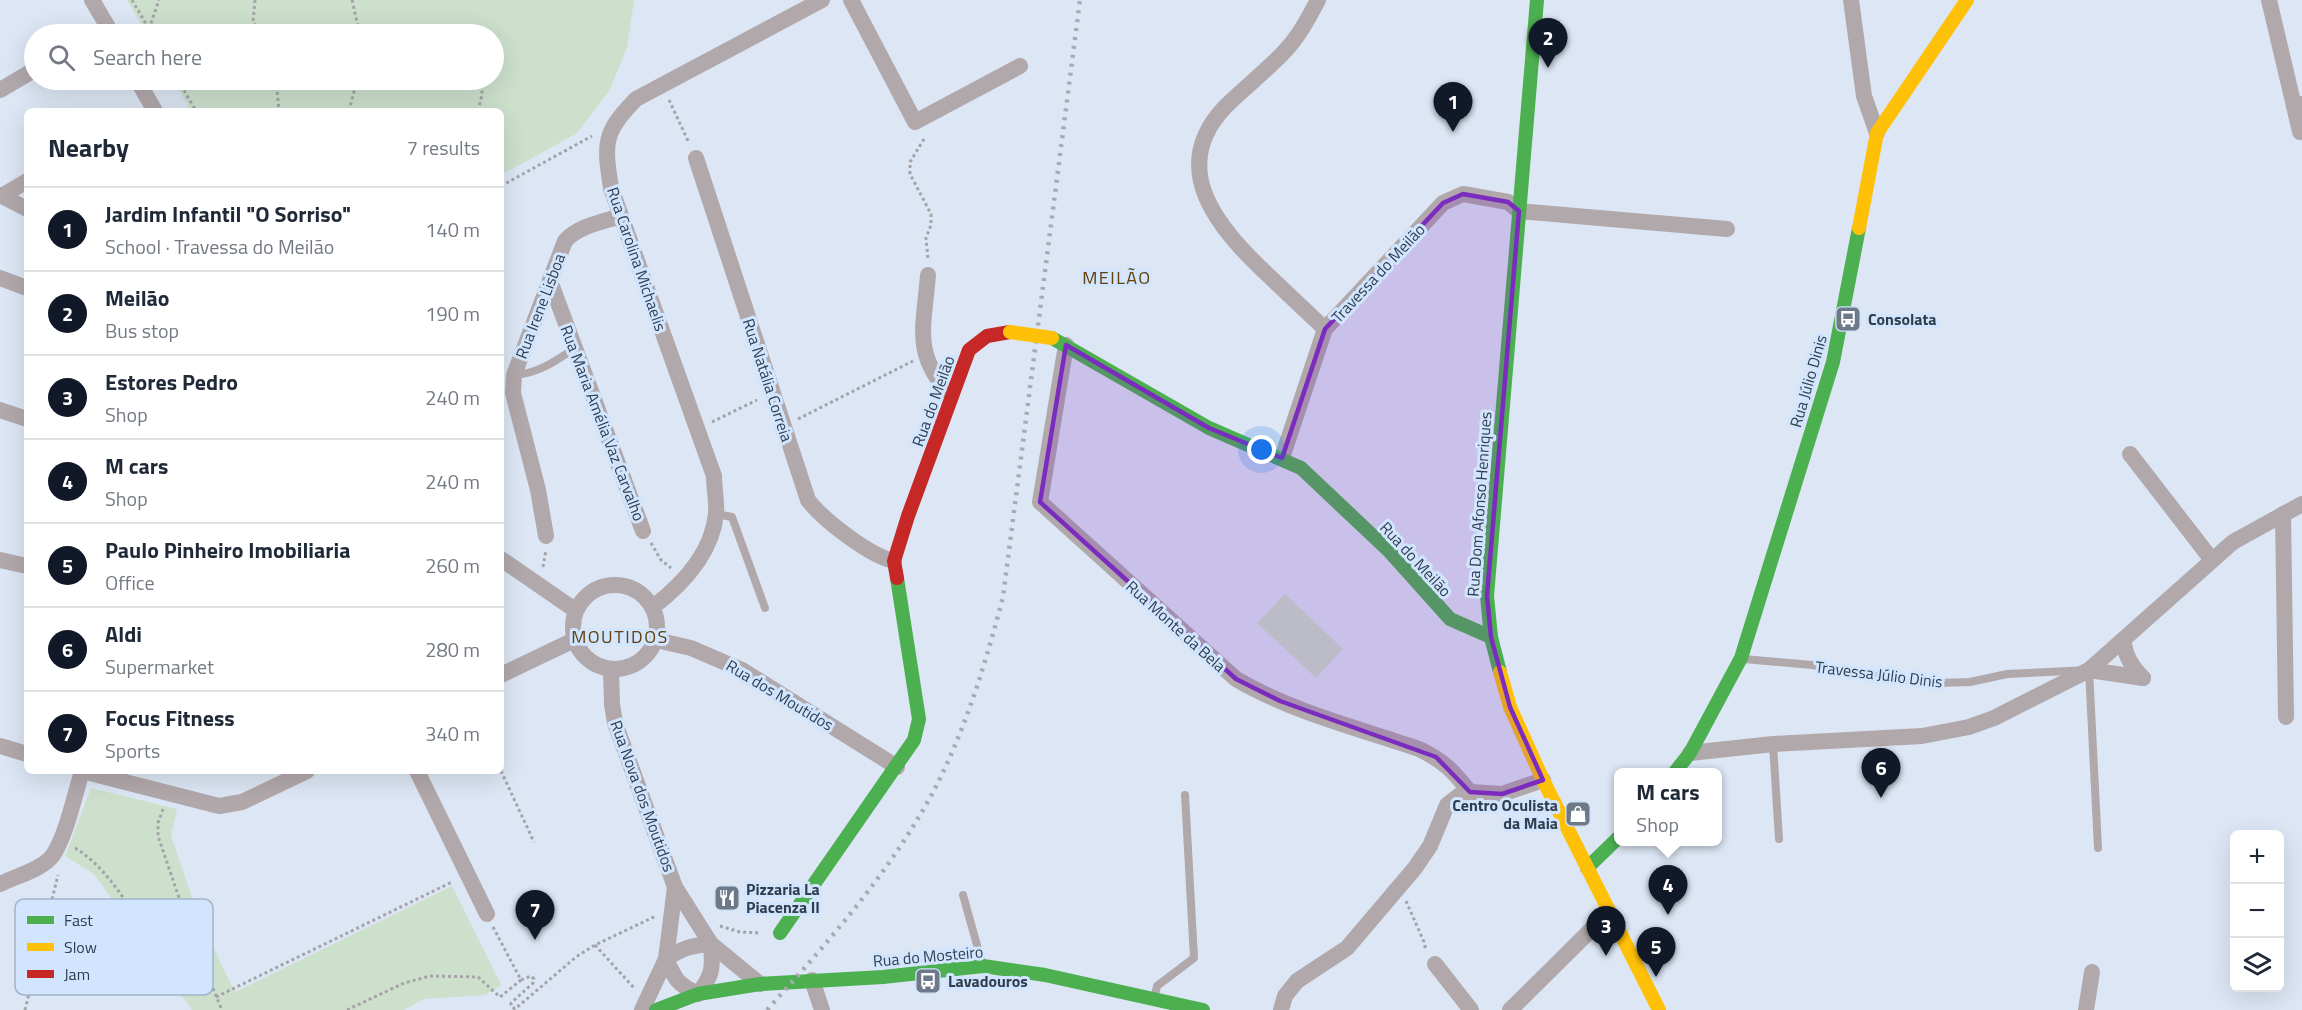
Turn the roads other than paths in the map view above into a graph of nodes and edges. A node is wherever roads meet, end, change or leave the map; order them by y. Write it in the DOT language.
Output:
graph roads {
  1 [pos="92,0"];
  2 [pos="822,0"];
  3 [pos="851,0"];
  4 [pos="1318,0"];
  5 [pos="1537,0"];
  6 [pos="1851,0"];
  7 [pos="1966,0"];
  8 [pos="2269,0"];
  9 [pos="106,24"];
  10 [pos="1020,66"];
  11 [pos="24,76"];
  12 [pos="0,90"];
  13 [pos="143,90"];
  14 [pos="2298,105"];
  15 [pos="153,108"];
  16 [pos="2302,131"];
  17 [pos="1877,133"];
  18 [pos="696,158"];
  19 [pos="24,184"];
  20 [pos="1,196"];
  21 [pos="24,208"];
  22 [pos="1519,211"];
  23 [pos="621,216"];
  24 [pos="1727,229"];
  25 [pos="928,275"];
  26 [pos="0,278"];
  27 [pos="550,281"];
  28 [pos="24,287"];
  29 [pos="1325,330"];
  30 [pos="1059,341"];
  31 [pos="575,348"];
  32 [pos="514,375"];
  33 [pos="951,395"];
  34 [pos="0,410"];
  35 [pos="24,418"];
  36 [pos="2130,454"];
  37 [pos="1282,458"];
  38 [pos="2302,504"];
  39 [pos="716,514"];
  40 [pos="2283,514"];
  41 [pos="644,531"];
  42 [pos="546,536"];
  43 [pos="0,560"];
  44 [pos="2212,560"];
  45 [pos="504,561"];
  46 [pos="894,561"];
  47 [pos="24,565"];
  48 [pos="653,607"];
  49 [pos="765,608"];
  50 [pos="575,610"];
  51 [pos="1491,637"];
  52 [pos="574,640"];
  53 [pos="656,640"];
  54 [pos="2123,640"];
  55 [pos="1741,658"];
  56 [pos="611,669"];
  57 [pos="2089,670"];
  58 [pos="504,674"];
  59 [pos="2286,717"];
  60 [pos="1773,744"];
  61 [pos="0,746"];
  62 [pos="24,753"];
  63 [pos="1690,753"];
  64 [pos="897,767"];
  65 [pos="1678,768"];
  66 [pos="81,774"];
  67 [pos="94,774"];
  68 [pos="301,774"];
  69 [pos="418,774"];
  70 [pos="1543,780"];
  71 [pos="1470,792"];
  72 [pos="1185,795"];
  73 [pos="1779,839"];
  74 [pos="1614,841"];
  75 [pos="2098,849"];
  76 [pos="1587,868"];
  77 [pos="0,884"];
  78 [pos="675,887"];
  79 [pos="963,895"];
  80 [pos="1609,912"];
  81 [pos="487,914"];
  82 [pos="780,933"];
  83 [pos="711,944"];
  84 [pos="666,959"];
  85 [pos="1435,964"];
  86 [pos="983,966"];
  87 [pos="2092,972"];
  88 [pos="812,980"];
  89 [pos="760,984"];
  90 [pos="698,994"];
  91 [pos="1155,998"];
  92 [pos="648,1008"];
  93 [pos="822,1010"];
  94 [pos="1203,1010"];
  95 [pos="1281,1010"];
  96 [pos="1472,1010"];
  97 [pos="1510,1010"];
  98 [pos="1659,1010"];
  99 [pos="2086,1010"];
  1 -- 9 [label="street"];
  2 -- 23 [label="street, Rua Carolina Michaelis"];
  3 -- 10 [label="street"];
  4 -- 29 [label="street"];
  5 -- 22 [label="main road, Rua Dom Afonso Henriques"];
  6 -- 17 [label="street"];
  7 -- 17 [label="main road, Rua Júlio Dinis"];
  8 -- 14 [label="street"];
  11 -- 12 [label="street"];
  13 -- 15 [label="street"];
  14 -- 16 [label="street"];
  17 -- 55 [label="main road, Rua Júlio Dinis"];
  18 -- 46 [label="street, Rua Natália Correia"];
  19 -- 20 [label="street"];
  20 -- 21 [label="street"];
  22 -- 24 [label="street, Travessa do Meilão"];
  22 -- 29 [label="street, Travessa do Meilão"];
  22 -- 51 [label="main road, Rua Dom Afonso Henriques"];
  23 -- 27 [label="street, Rua Irene Lisboa"];
  23 -- 39 [label="street, Rua Carolina Michaelis"];
  25 -- 33 [label="street"];
  26 -- 28 [label="street"];
  27 -- 31 [label="street, Rua Maria Amélia Vaz Carvalho"];
  27 -- 32 [label="street, Rua Irene Lisboa"];
  29 -- 37 [label="street, Travessa do Meilão"];
  30 -- 33 [label="main road, Rua do Meilão, bridge"];
  30 -- 37 [label="main road, Rua do Meilão"];
  30 -- 71 [label="street, Rua Monte da Bela"];
  31 -- 32 [label="lane"];
  31 -- 41 [label="street, Rua Maria Amélia Vaz Carvalho"];
  32 -- 42 [label="street, Rua Irene Lisboa"];
  33 -- 46 [label="main road, Rua do Meilão"];
  34 -- 35 [label="street"];
  36 -- 44 [label="street"];
  37 -- 51 [label="main road, Rua do Meilão"];
  38 -- 40 [label="street"];
  39 -- 48 [label="street, Rua Carolina Michaelis"];
  39 -- 49 [label="lane"];
  40 -- 44 [label="street"];
  40 -- 59 [label="street"];
  43 -- 47 [label="street"];
  44 -- 54 [label="street"];
  45 -- 50 [label="street"];
  46 -- 64 [label="main road, Rua do Meilão"];
  48 -- 50 [label="street"];
  48 -- 53 [label="street"];
  50 -- 52 [label="street"];
  51 -- 70 [label="main road, Rua Dom Afonso Henriques"];
  52 -- 56 [label="street"];
  52 -- 58 [label="street"];
  53 -- 56 [label="street"];
  53 -- 64 [label="street, Rua dos Moutidos"];
  54 -- 57 [label="street"];
  54 -- 57 [label="street, Travessa Júlio Dinis"];
  55 -- 57 [label="lane, Travessa Júlio Dinis"];
  55 -- 63 [label="main road, Rua Júlio Dinis"];
  56 -- 78 [label="street, Rua Nova dos Moutidos"];
  57 -- 60 [label="street"];
  57 -- 75 [label="lane"];
  60 -- 63 [label="street"];
  60 -- 73 [label="lane"];
  61 -- 62 [label="street"];
  63 -- 65 [label="main road, Rua Júlio Dinis"];
  64 -- 82 [label="main road, Rua do Meilão"];
  66 -- 77 [label="street"];
  67 -- 68 [label="street"];
  69 -- 81 [label="street"];
  70 -- 71 [label="street"];
  70 -- 76 [label="main road, Rua Dom Afonso Henriques"];
  71 -- 95 [label="street"];
  72 -- 91 [label="lane"];
  74 -- 76 [label="main road"];
  76 -- 80 [label="main road, Rua Dom Afonso Henriques"];
  78 -- 83 [label="street, Rua Nova dos Moutidos"];
  78 -- 84 [label="street, Rua Nova dos Moutidos"];
  79 -- 86 [label="lane"];
  80 -- 97 [label="street"];
  80 -- 98 [label="main road, Rua Dom Afonso Henriques"];
  83 -- 84 [label="street"];
  83 -- 89 [label="street, Rua Nova dos Moutidos"];
  83 -- 90 [label="street"];
  84 -- 90 [label="street"];
  84 -- 92 [label="street, Rua Nova dos Moutidos"];
  85 -- 96 [label="street"];
  86 -- 88 [label="main road, Rua do Mosteiro"];
  86 -- 91 [label="main road, Rua do Mosteiro"];
  87 -- 99 [label="street"];
  88 -- 89 [label="main road, Rua do Mosteiro"];
  88 -- 93 [label="street"];
  89 -- 90 [label="main road, Rua do Mosteiro"];
  90 -- 92 [label="main road, Rua do Mosteiro"];
  91 -- 94 [label="main road, Rua do Mosteiro"];
}
